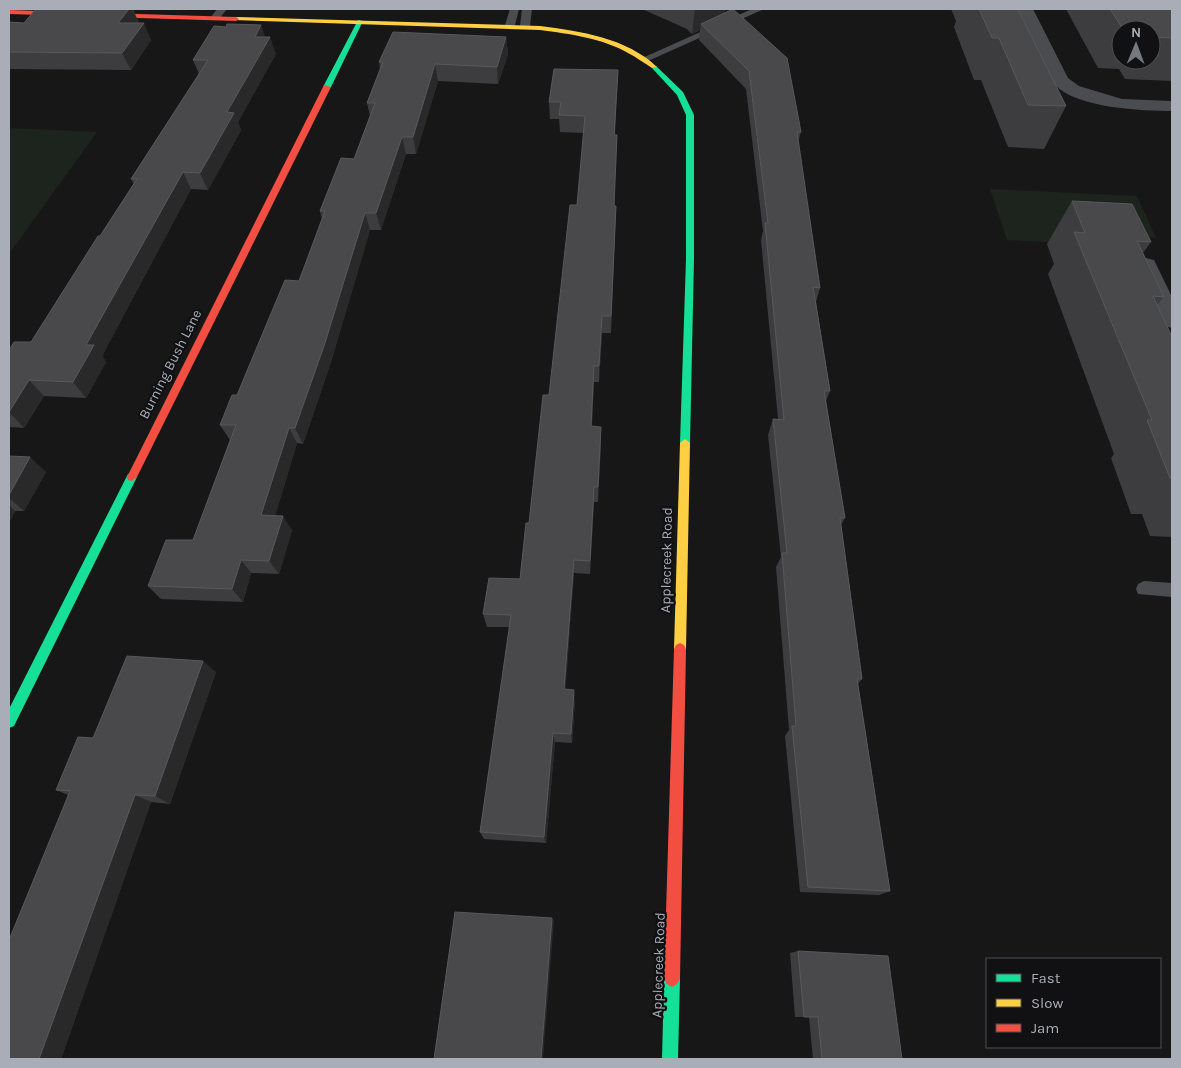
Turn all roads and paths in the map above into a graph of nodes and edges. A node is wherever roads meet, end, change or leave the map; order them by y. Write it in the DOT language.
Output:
graph roads {
  1 [pos="514,9"];
  2 [pos="527,9"];
  3 [pos="759,9"];
  4 [pos="1025,9"];
  5 [pos="9,12"];
  6 [pos="219,13"];
  7 [pos="360,21"];
  8 [pos="510,25"];
  9 [pos="526,26"];
  10 [pos="645,59"];
  11 [pos="1172,106"];
  12 [pos="1140,253"];
  13 [pos="1172,320"];
  14 [pos="1144,589"];
  15 [pos="1172,590"];
  16 [pos="9,722"];
  17 [pos="670,1059"];
  1 -- 8 [label="lane"];
  2 -- 9 [label="lane"];
  3 -- 10 [label="lane"];
  4 -- 11 [label="street"];
  5 -- 6 [label="street, Applecreek Road"];
  6 -- 7 [label="street, Applecreek Road"];
  7 -- 8 [label="street, Applecreek Road"];
  7 -- 16 [label="street, Burning Bush Lane"];
  8 -- 9 [label="street, Applecreek Road"];
  9 -- 10 [label="street, Applecreek Road"];
  10 -- 17 [label="street, Applecreek Road"];
  12 -- 13 [label="street"];
  14 -- 15 [label="lane"];
}
